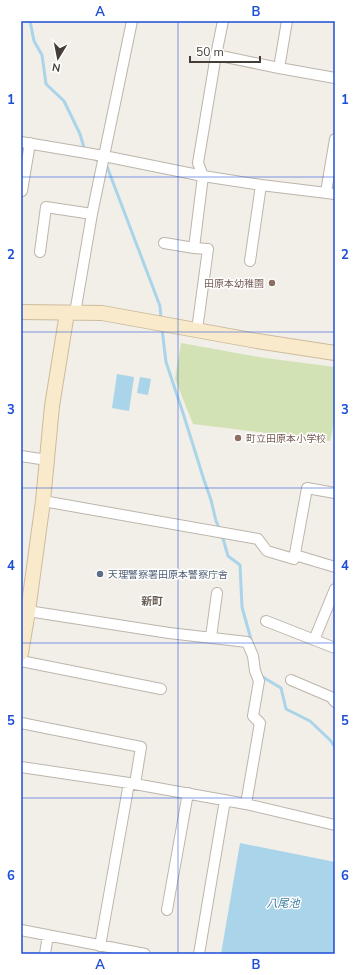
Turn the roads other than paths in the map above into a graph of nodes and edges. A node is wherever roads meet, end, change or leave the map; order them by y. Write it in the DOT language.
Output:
graph roads {
  1 [pos="132,21"];
  2 [pos="223,21"];
  3 [pos="287,21"];
  4 [pos="216,54"];
  5 [pos="279,68"];
  6 [pos="335,78"];
  7 [pos="335,139"];
  8 [pos="26,142"];
  9 [pos="103,160"];
  10 [pos="203,176"];
  11 [pos="261,185"];
  12 [pos="22,191"];
  13 [pos="331,193"];
  14 [pos="92,214"];
  15 [pos="164,243"];
  16 [pos="194,248"];
  17 [pos="40,252"];
  18 [pos="250,261"];
  19 [pos="21,312"];
  20 [pos="71,313"];
  21 [pos="197,330"];
  22 [pos="335,353"];
  23 [pos="21,456"];
  24 [pos="47,460"];
  25 [pos="335,493"];
  26 [pos="43,501"];
  27 [pos="295,555"];
  28 [pos="335,568"];
  29 [pos="335,589"];
  30 [pos="217,593"];
  31 [pos="26,607"];
  32 [pos="266,621"];
  33 [pos="23,627"];
  34 [pos="211,637"];
  35 [pos="314,640"];
  36 [pos="335,648"];
  37 [pos="21,654"];
  38 [pos="21,661"];
  39 [pos="291,680"];
  40 [pos="161,689"];
  41 [pos="335,702"];
  42 [pos="21,723"];
  43 [pos="21,767"];
  44 [pos="132,783"];
  45 [pos="188,793"];
  46 [pos="225,800"];
  47 [pos="246,804"];
  48 [pos="335,825"];
  49 [pos="167,910"];
  50 [pos="21,930"];
  51 [pos="48,935"];
  52 [pos="100,946"];
  53 [pos="129,952"];
  54 [pos="45,954"];
  55 [pos="145,954"];
  56 [pos="200,954"];
  1 -- 9 [label="street"];
  2 -- 4 [label="street"];
  3 -- 5 [label="street"];
  4 -- 5 [label="street"];
  4 -- 10 [label="street"];
  5 -- 6 [label="street"];
  7 -- 13 [label="street"];
  8 -- 9 [label="street"];
  8 -- 12 [label="street"];
  9 -- 10 [label="street"];
  9 -- 14 [label="street"];
  10 -- 11 [label="street"];
  10 -- 16 [label="street"];
  11 -- 13 [label="street"];
  11 -- 18 [label="street"];
  14 -- 17 [label="street"];
  14 -- 20 [label="street"];
  15 -- 16 [label="street"];
  16 -- 21 [label="street"];
  19 -- 20 [label="street"];
  20 -- 21 [label="street"];
  20 -- 24 [label="street"];
  21 -- 22 [label="street"];
  23 -- 24 [label="street"];
  24 -- 26 [label="street"];
  25 -- 27 [label="street"];
  26 -- 27 [label="street"];
  26 -- 31 [label="street"];
  27 -- 28 [label="street"];
  29 -- 35 [label="street"];
  30 -- 34 [label="street"];
  31 -- 33 [label="street"];
  31 -- 34 [label="street"];
  32 -- 35 [label="street"];
  33 -- 37 [label="street"];
  34 -- 47 [label="street"];
  35 -- 36 [label="street"];
  38 -- 40 [label="street"];
  39 -- 41 [label="street"];
  42 -- 44 [label="street"];
  43 -- 44 [label="street"];
  44 -- 45 [label="street"];
  44 -- 52 [label="street"];
  45 -- 46 [label="street"];
  45 -- 49 [label="street"];
  46 -- 47 [label="street"];
  46 -- 56 [label="street"];
  47 -- 48 [label="street"];
  50 -- 51 [label="street"];
  51 -- 52 [label="street"];
  51 -- 54 [label="street"];
  52 -- 53 [label="street"];
  53 -- 55 [label="street"];
}
